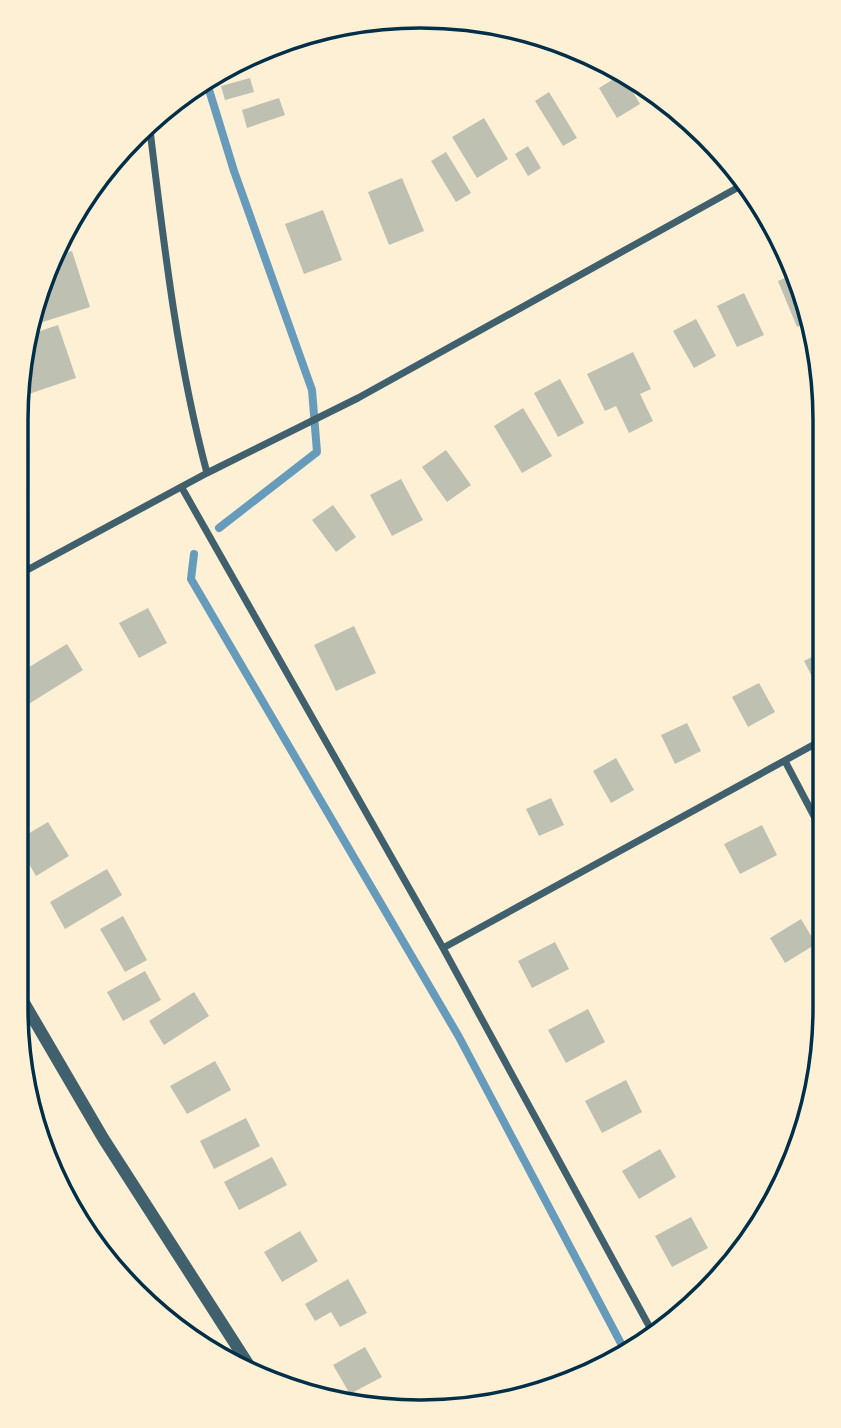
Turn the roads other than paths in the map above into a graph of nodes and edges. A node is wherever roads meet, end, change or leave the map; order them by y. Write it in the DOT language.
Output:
graph roads {
  1 [pos="151,136"];
  2 [pos="737,188"];
  3 [pos="207,474"];
  4 [pos="182,488"];
  5 [pos="28,570"];
  6 [pos="813,745"];
  7 [pos="785,761"];
  8 [pos="813,814"];
  9 [pos="443,948"];
  10 [pos="28,1010"];
  11 [pos="649,1326"];
  12 [pos="245,1359"];
  1 -- 3 [label="street"];
  2 -- 3 [label="street"];
  3 -- 4 [label="street"];
  4 -- 5 [label="street"];
  4 -- 9 [label="street"];
  6 -- 7 [label="street"];
  7 -- 8 [label="street"];
  7 -- 9 [label="street"];
  9 -- 11 [label="street"];
  10 -- 12 [label="street"];
}
